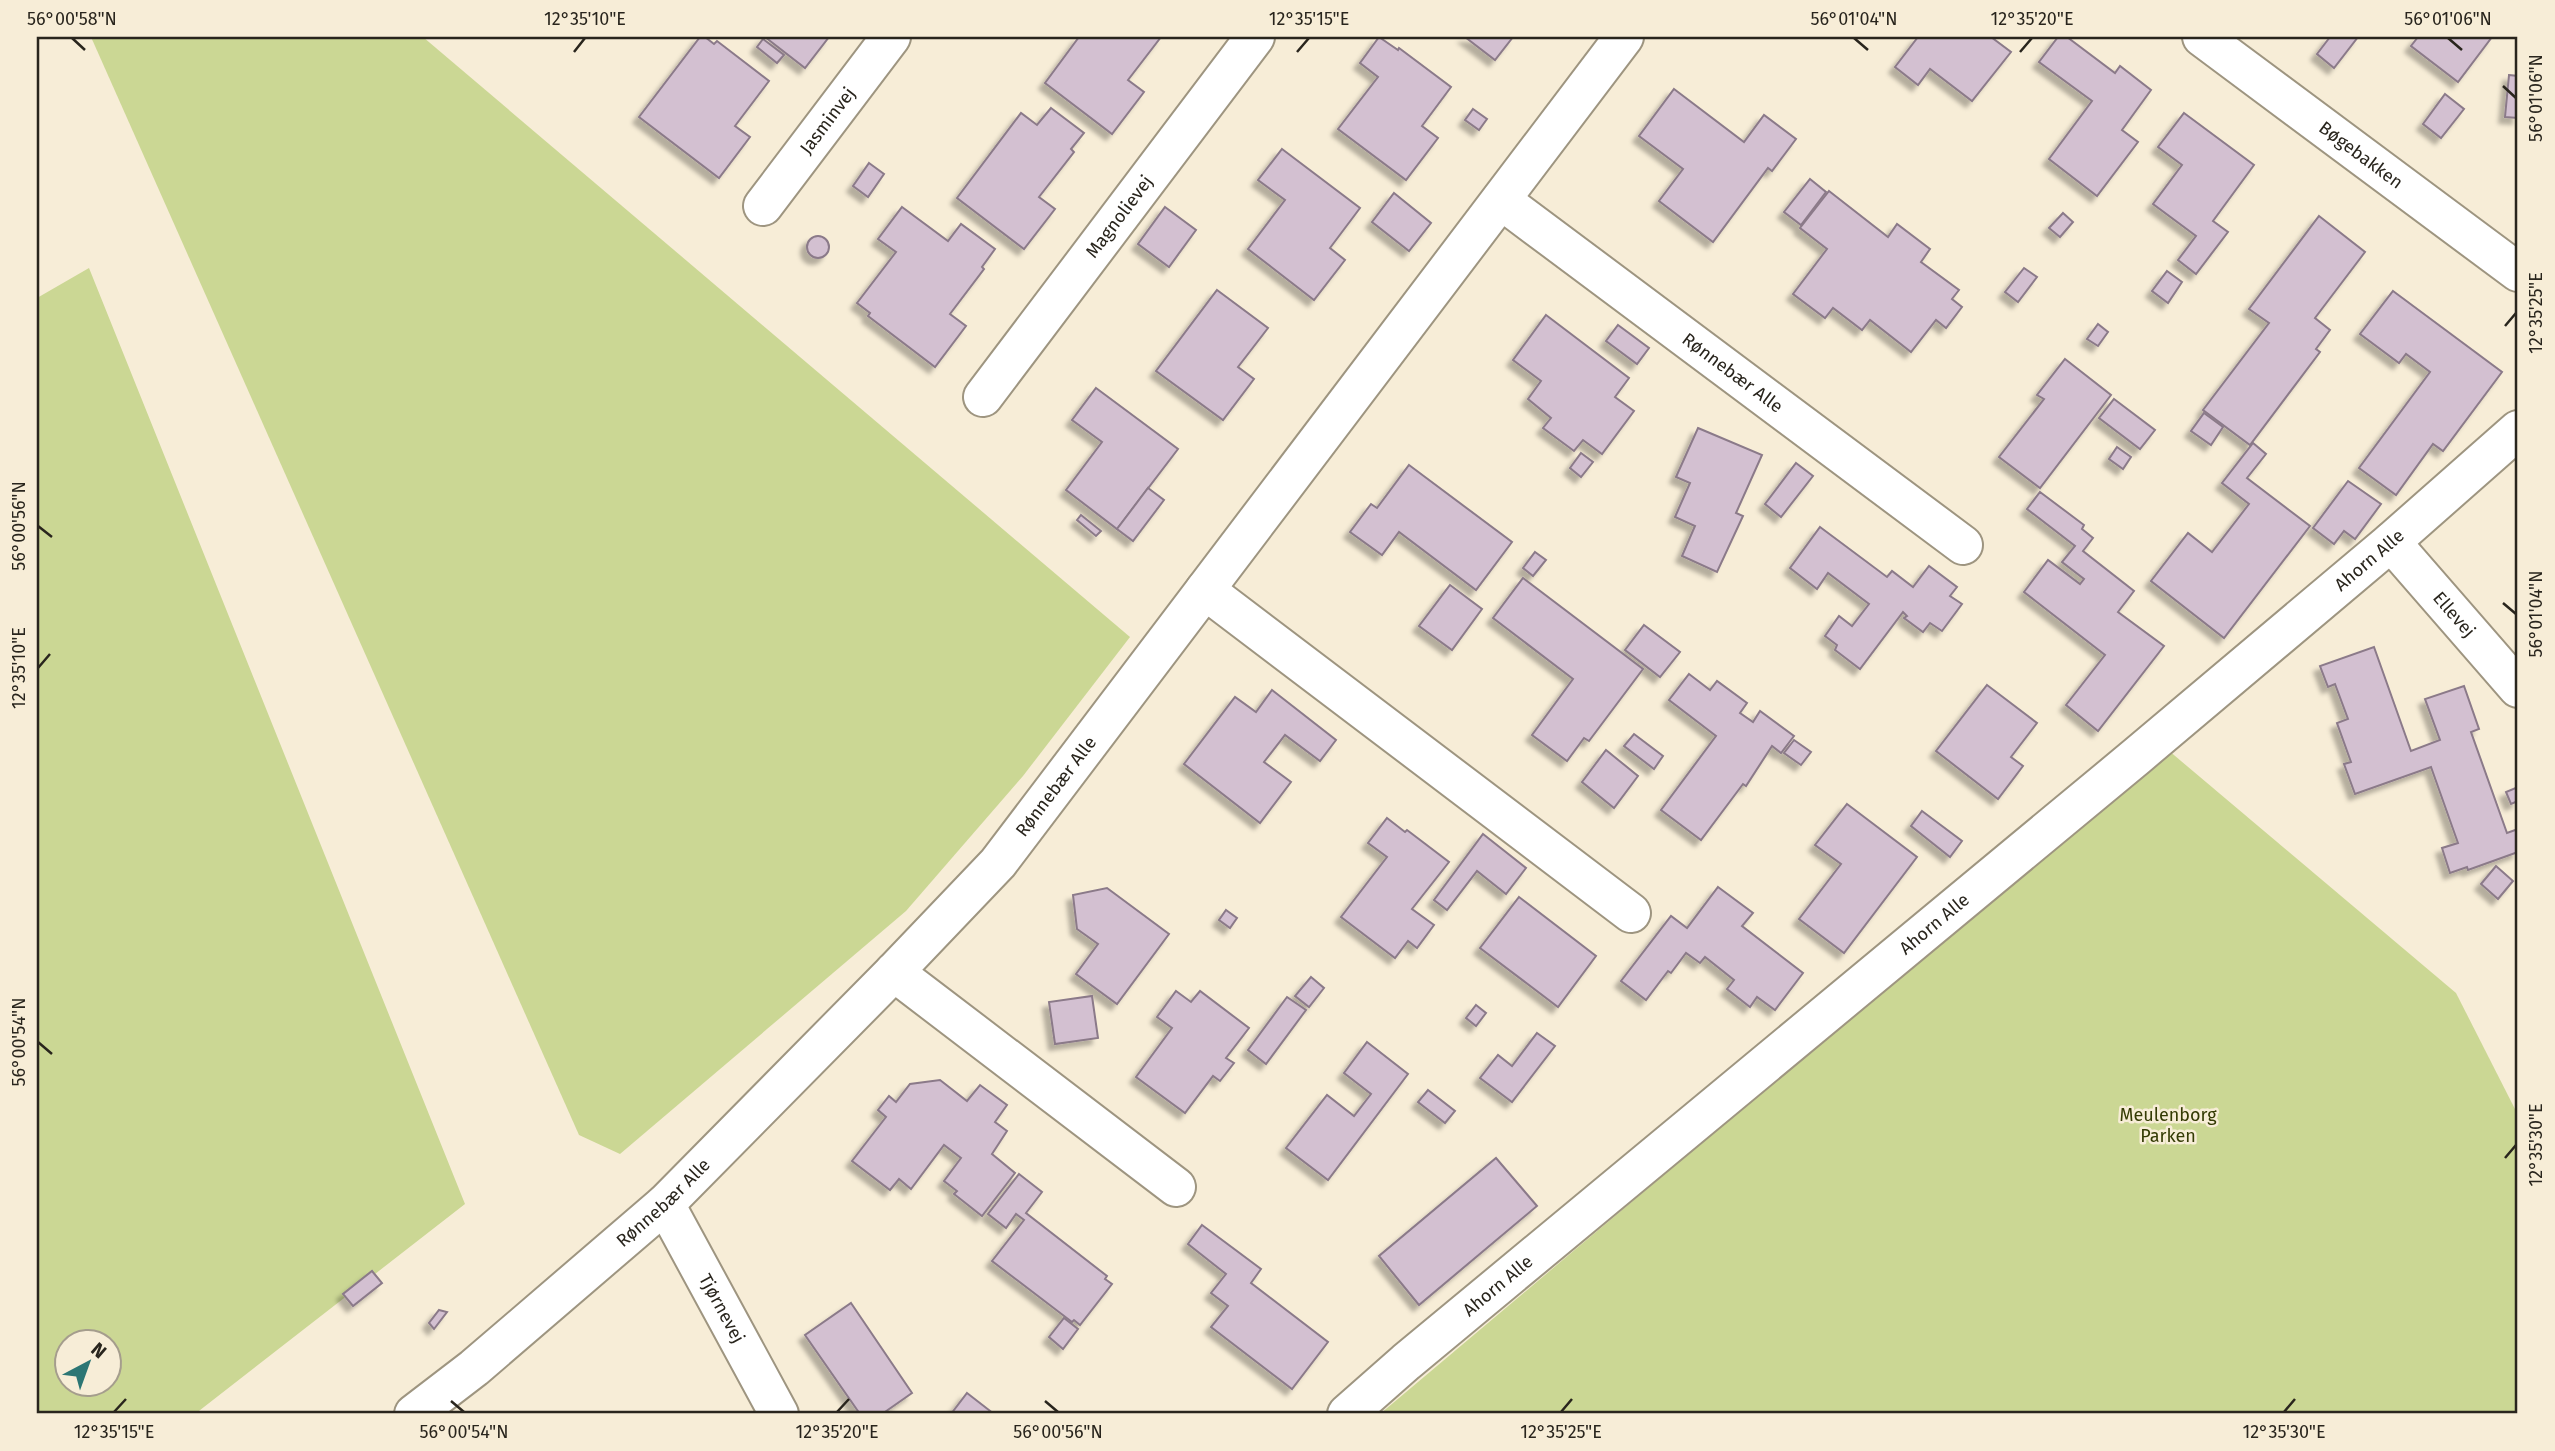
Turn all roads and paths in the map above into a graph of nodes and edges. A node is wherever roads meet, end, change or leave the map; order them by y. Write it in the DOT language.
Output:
graph roads {
  1 [pos="891,37"];
  2 [pos="1255,37"];
  3 [pos="1624,37"];
  4 [pos="2202,37"];
  5 [pos="1501,200"];
  6 [pos="763,206"];
  7 [pos="2518,272"];
  8 [pos="983,397"];
  9 [pos="2518,430"];
  10 [pos="2391,542"];
  11 [pos="1963,545"];
  12 [pos="1205,590"];
  13 [pos="2518,688"];
  14 [pos="1631,913"];
  15 [pos="894,972"];
  16 [pos="1176,1187"];
  17 [pos="665,1204"];
  18 [pos="414,1414"];
  19 [pos="779,1414"];
  20 [pos="1347,1414"];
  1 -- 6 [label="street, Jasminvej"];
  2 -- 8 [label="street, Magnolievej"];
  3 -- 5 [label="street, Rønnebær Alle"];
  4 -- 7 [label="street, Bøgebakken"];
  5 -- 11 [label="street, Rønnebær Alle"];
  5 -- 12 [label="street, Rønnebær Alle"];
  9 -- 10 [label="street, Ahorn Alle"];
  10 -- 13 [label="street, Ellevej"];
  10 -- 20 [label="street, Ahorn Alle"];
  12 -- 14 [label="street"];
  12 -- 15 [label="street, Rønnebær Alle"];
  15 -- 16 [label="street"];
  15 -- 17 [label="street, Rønnebær Alle"];
  17 -- 18 [label="street, Rønnebær Alle"];
  17 -- 19 [label="street, Tjørnevej"];
}
